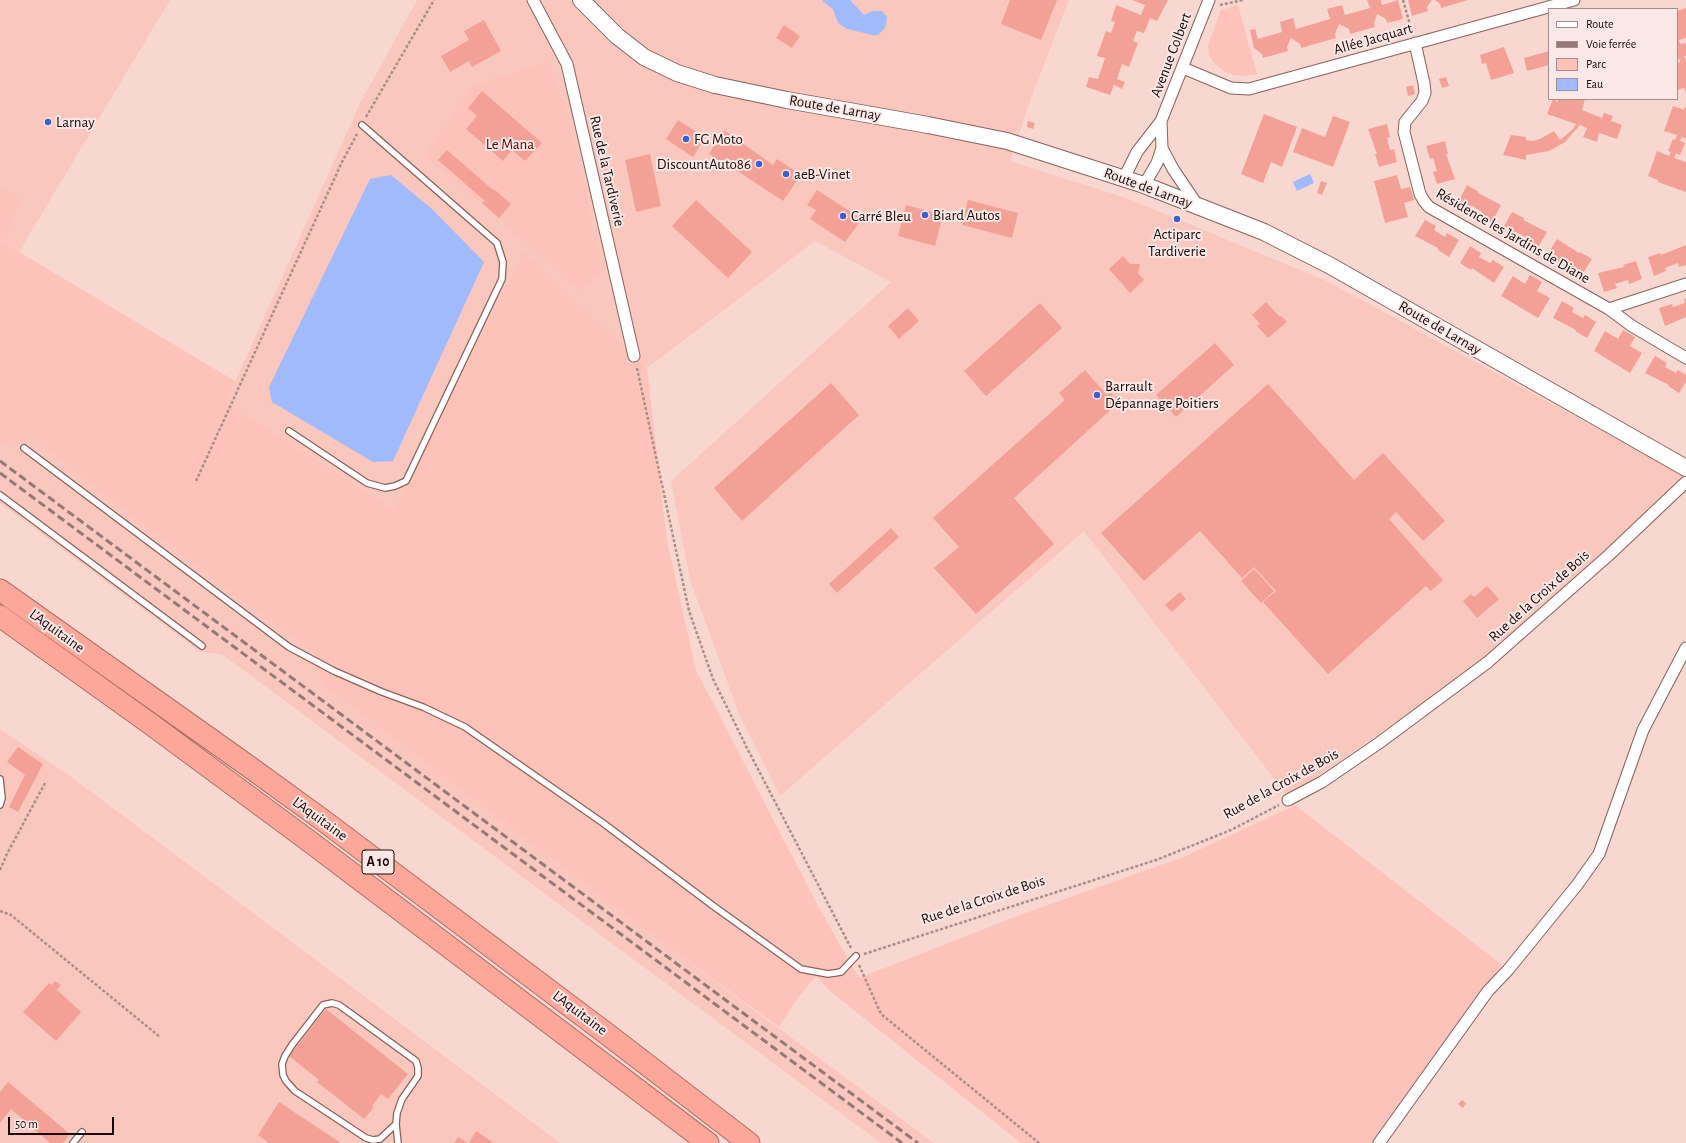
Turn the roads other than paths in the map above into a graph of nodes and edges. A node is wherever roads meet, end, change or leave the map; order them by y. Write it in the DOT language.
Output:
graph roads {
  1 [pos="533,0"];
  2 [pos="581,0"];
  3 [pos="1574,0"];
  4 [pos="1209,1"];
  5 [pos="1539,5"];
  6 [pos="1415,43"];
  7 [pos="1183,68"];
  8 [pos="1161,121"];
  9 [pos="362,125"];
  10 [pos="1162,148"];
  11 [pos="1124,178"];
  12 [pos="1144,185"];
  13 [pos="1198,206"];
  14 [pos="1686,284"];
  15 [pos="1609,309"];
  16 [pos="634,356"];
  17 [pos="1686,358"];
  18 [pos="289,431"];
  19 [pos="24,448"];
  20 [pos="1686,468"];
  21 [pos="1686,482"];
  22 [pos="0,495"];
  23 [pos="0,590"];
  24 [pos="0,616"];
  25 [pos="202,646"];
  26 [pos="1686,648"];
  27 [pos="0,779"];
  28 [pos="1288,800"];
  29 [pos="0,805"];
  30 [pos="856,956"];
  31 [pos="396,1124"];
  32 [pos="82,1132"];
  33 [pos="366,1138"];
  34 [pos="73,1143"];
  35 [pos="374,1143"];
  36 [pos="398,1143"];
  37 [pos="708,1143"];
  38 [pos="749,1143"];
  39 [pos="1379,1143"];
  1 -- 16 [label="street, Rue de la Tardiverie"];
  2 -- 11 [label="street, Route de Larnay"];
  3 -- 5 [label="street, Allée Jacquart"];
  4 -- 7 [label="street, Avenue Colbert"];
  5 -- 6 [label="street, Allée Jacquart"];
  6 -- 7 [label="street, Allée Jacquart"];
  6 -- 15 [label="street, Résidence les Jardins de Diane"];
  7 -- 8 [label="street, Avenue Colbert"];
  8 -- 10 [label="street, Avenue Colbert"];
  8 -- 11 [label="street, Avenue Colbert"];
  9 -- 18 [label="lane"];
  10 -- 12 [label="street, Avenue Colbert"];
  10 -- 13 [label="street, Avenue Colbert"];
  11 -- 12 [label="street, Route de Larnay"];
  12 -- 13 [label="street, Route de Larnay"];
  13 -- 20 [label="street, Route de Larnay"];
  14 -- 15 [label="street"];
  15 -- 17 [label="street, Résidence les Jardins de Diane"];
  19 -- 30 [label="lane"];
  21 -- 28 [label="street, Rue de la Croix de Bois"];
  22 -- 25 [label="lane"];
  23 -- 38 [label="highway, L'Aquitaine / A 10"];
  24 -- 37 [label="highway, L'Aquitaine / A 10"];
  26 -- 39 [label="street"];
  27 -- 29 [label="lane"];
  31 -- 33 [label="lane"];
  31 -- 33 [label="lane"];
  31 -- 36 [label="lane"];
  32 -- 34 [label="lane"];
  33 -- 35 [label="lane"];
}
